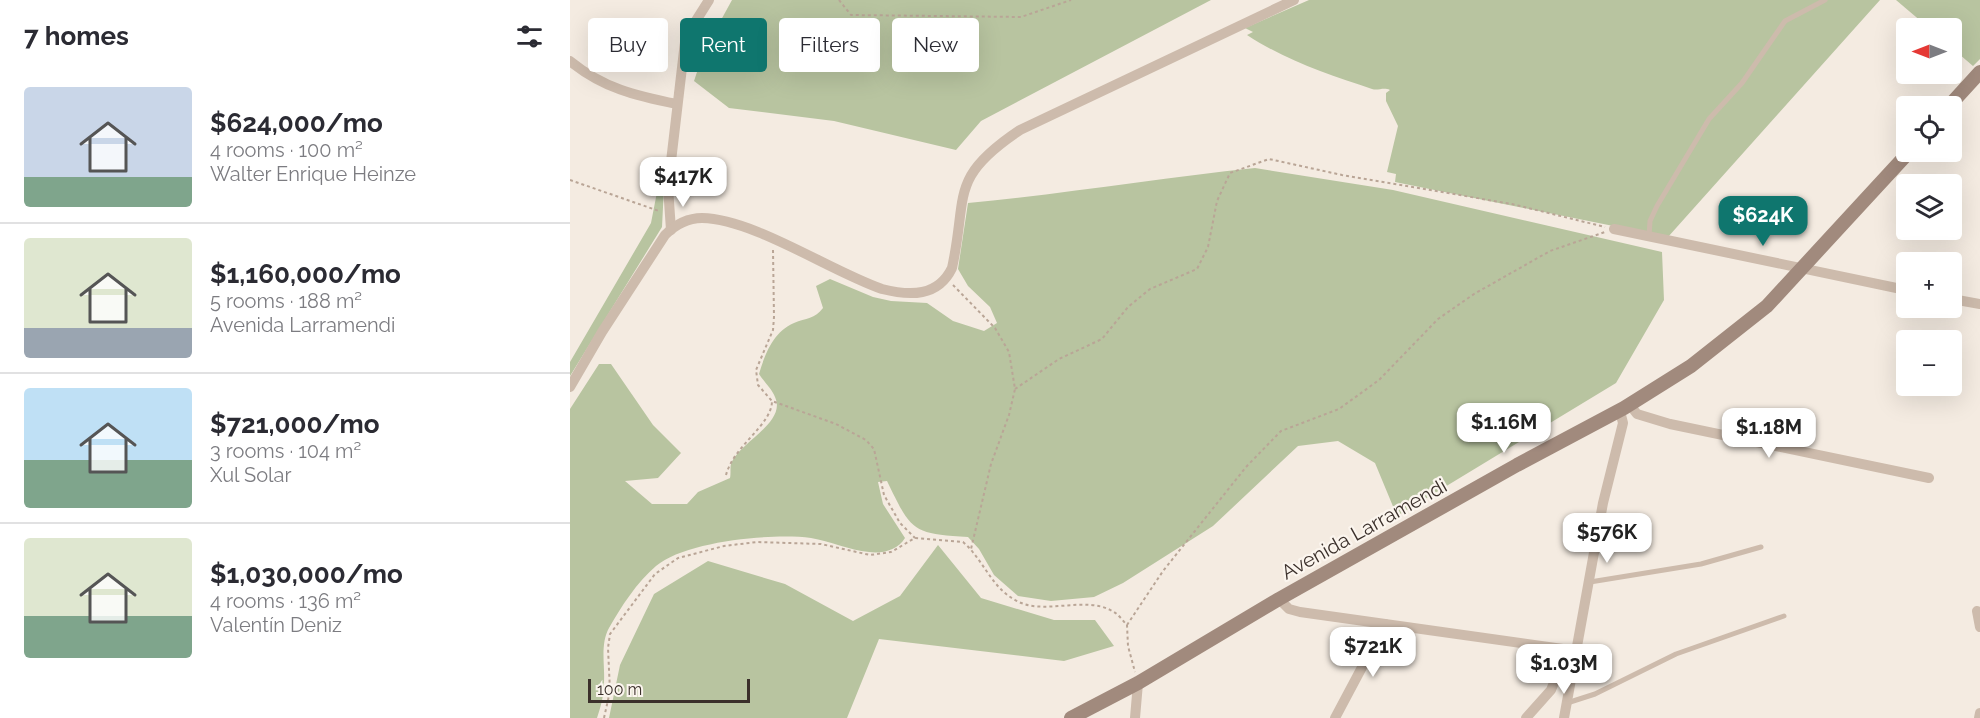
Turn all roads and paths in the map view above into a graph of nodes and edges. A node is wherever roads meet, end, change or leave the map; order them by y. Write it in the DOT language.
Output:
graph roads {
  1 [pos="709,0"];
  2 [pos="838,0"];
  3 [pos="1071,0"];
  4 [pos="1294,0"];
  5 [pos="1825,0"];
  6 [pos="570,61"];
  7 [pos="1980,72"];
  8 [pos="1958,96"];
  9 [pos="677,104"];
  10 [pos="1900,162"];
  11 [pos="570,180"];
  12 [pos="669,217"];
  13 [pos="1614,229"];
  14 [pos="671,230"];
  15 [pos="1649,237"];
  16 [pos="773,240"];
  17 [pos="1802,270"];
  18 [pos="947,278"];
  19 [pos="1896,288"];
  20 [pos="1962,301"];
  21 [pos="1980,304"];
  22 [pos="570,387"];
  23 [pos="1015,389"];
  24 [pos="772,401"];
  25 [pos="1625,408"];
  26 [pos="726,475"];
  27 [pos="1929,478"];
  28 [pos="915,538"];
  29 [pos="1761,547"];
  30 [pos="971,549"];
  31 [pos="1590,582"];
  32 [pos="1279,599"];
  33 [pos="1977,611"];
  34 [pos="1784,616"];
  35 [pos="1385,624"];
  36 [pos="1127,625"];
  37 [pos="1980,627"];
  38 [pos="1572,650"];
  39 [pos="1137,683"];
  40 [pos="1567,703"];
  41 [pos="1980,713"];
  42 [pos="603,718"];
  43 [pos="1071,718"];
  44 [pos="1135,718"];
  45 [pos="1335,718"];
  46 [pos="1526,718"];
  47 [pos="1564,718"];
  48 [pos="1979,718"];
  1 -- 9 [label="street"];
  2 -- 3 [label="path"];
  4 -- 18 [label="street"];
  5 -- 15 [label="lane"];
  6 -- 9 [label="street"];
  7 -- 8 [label="main road"];
  9 -- 12 [label="street"];
  10 -- 17 [label="main road, Avenida Larramendi"];
  11 -- 12 [label="path"];
  12 -- 14 [label="street"];
  13 -- 15 [label="street"];
  13 -- 23 [label="path"];
  13 -- 36 [label="path"];
  14 -- 16 [label="street"];
  14 -- 22 [label="street"];
  15 -- 17 [label="street"];
  16 -- 18 [label="street"];
  16 -- 24 [label="path"];
  17 -- 19 [label="street"];
  17 -- 25 [label="main road, Avenida Larramendi"];
  18 -- 23 [label="path"];
  20 -- 21 [label="street"];
  23 -- 30 [label="path"];
  24 -- 26 [label="path"];
  24 -- 28 [label="path"];
  25 -- 27 [label="street"];
  25 -- 31 [label="street"];
  25 -- 32 [label="main road, Avenida Larramendi"];
  28 -- 30 [label="path"];
  28 -- 42 [label="path"];
  29 -- 31 [label="lane"];
  30 -- 36 [label="path"];
  31 -- 38 [label="street"];
  32 -- 35 [label="street"];
  32 -- 39 [label="main road, Avenida Larramendi"];
  33 -- 37 [label="street"];
  34 -- 40 [label="lane"];
  35 -- 38 [label="street"];
  35 -- 45 [label="street"];
  36 -- 39 [label="path"];
  38 -- 40 [label="street"];
  38 -- 46 [label="street"];
  39 -- 43 [label="main road, Avenida Larramendi"];
  39 -- 44 [label="street"];
  40 -- 47 [label="street"];
  41 -- 48 [label="street"];
}
